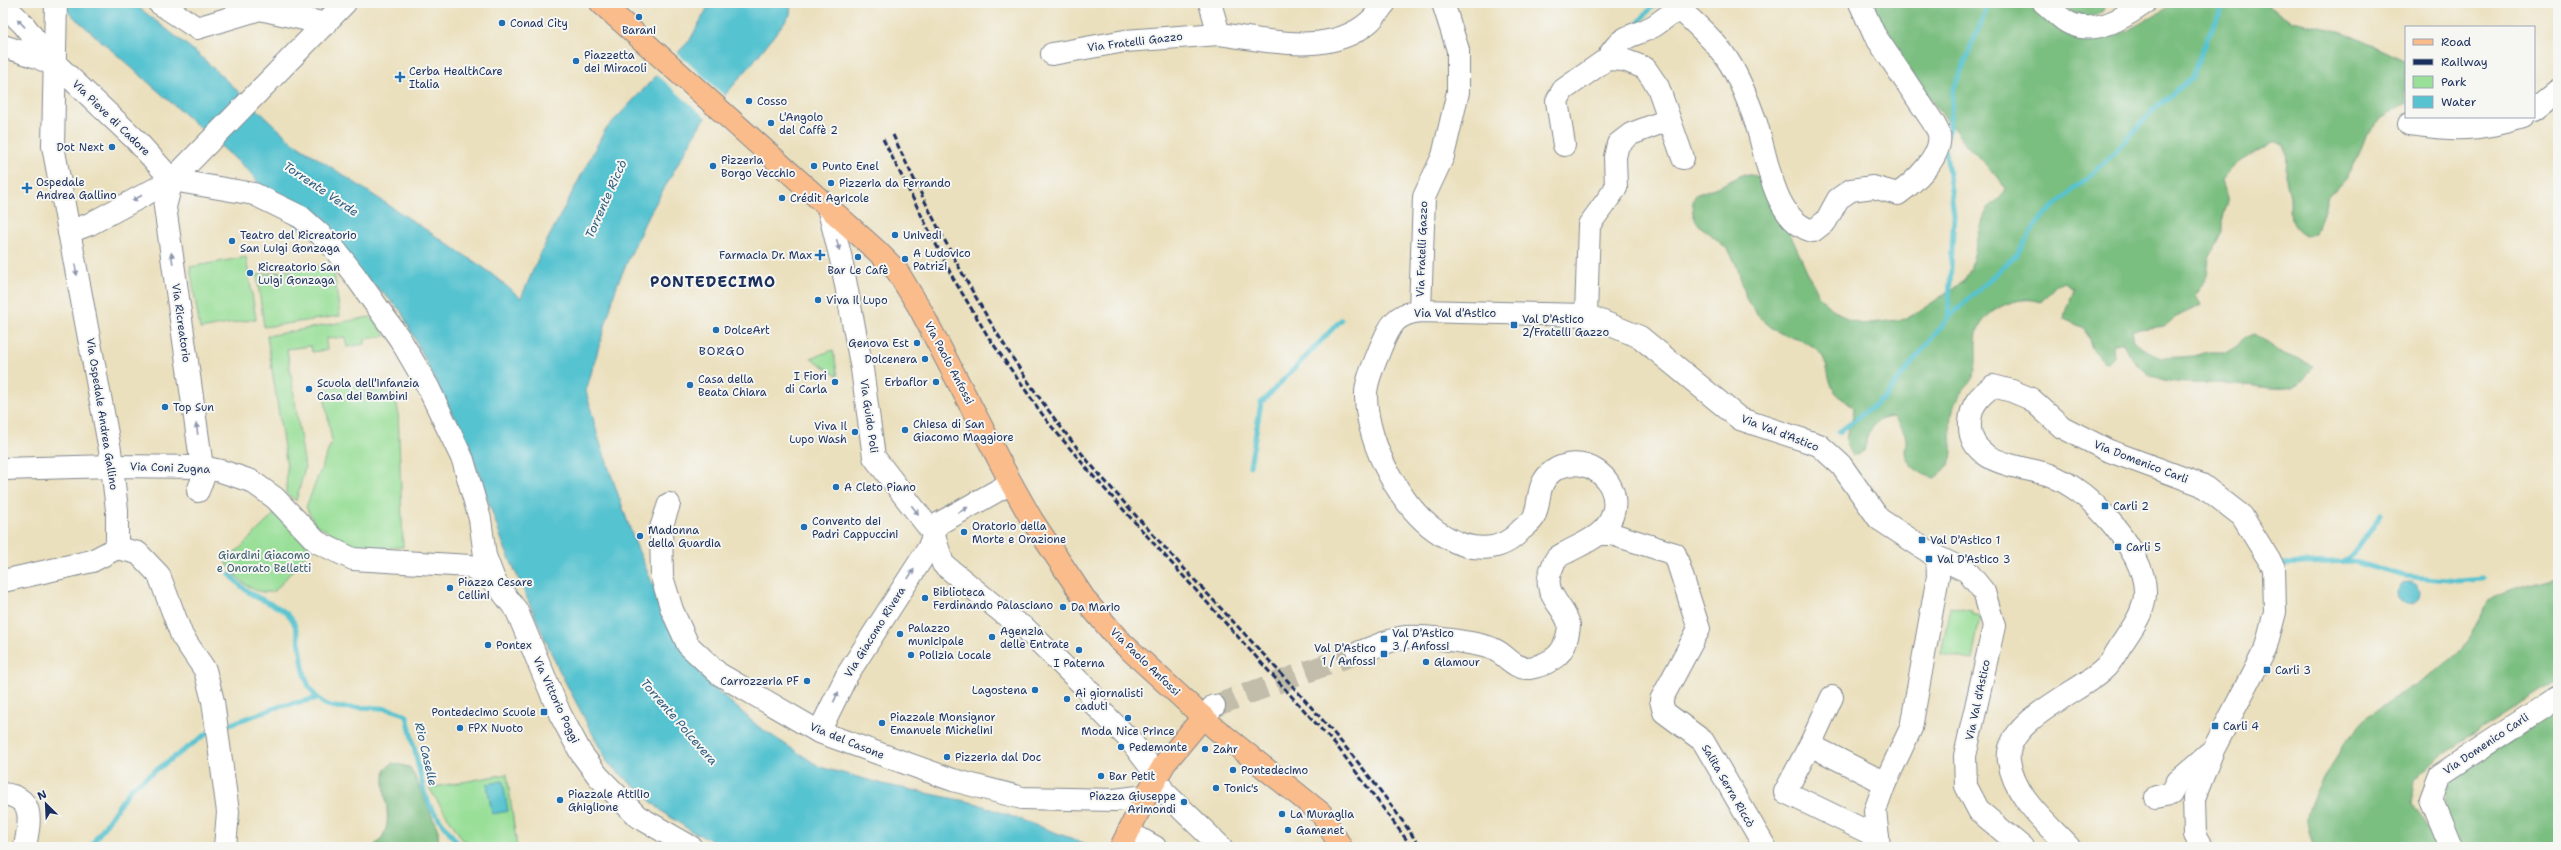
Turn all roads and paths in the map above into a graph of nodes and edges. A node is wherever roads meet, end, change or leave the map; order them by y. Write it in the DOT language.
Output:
graph roads {
  1 [pos="55,3"];
  2 [pos="159,3"];
  3 [pos="345,3"];
  4 [pos="601,3"];
  5 [pos="1210,3"];
  6 [pos="1385,3"];
  7 [pos="1443,3"];
  8 [pos="1860,3"];
  9 [pos="2044,3"];
  10 [pos="2146,3"];
  11 [pos="3,4"];
  12 [pos="326,24"];
  13 [pos="1219,34"];
  14 [pos="3,46"];
  15 [pos="1052,54"];
  16 [pos="1607,58"];
  17 [pos="46,61"];
  18 [pos="2558,91"];
  19 [pos="2535,109"];
  20 [pos="2519,118"];
  21 [pos="1668,120"];
  22 [pos="2409,124"];
  23 [pos="1564,145"];
  24 [pos="1683,158"];
  25 [pos="180,175"];
  26 [pos="828,207"];
  27 [pos="69,232"];
  28 [pos="1409,311"];
  29 [pos="1586,315"];
  30 [pos="857,444"];
  31 [pos="874,457"];
  32 [pos="112,466"];
  33 [pos="204,468"];
  34 [pos="3,469"];
  35 [pos="1011,483"];
  36 [pos="198,491"];
  37 [pos="669,504"];
  38 [pos="933,534"];
  39 [pos="1602,534"];
  40 [pos="117,548"];
  41 [pos="1937,557"];
  42 [pos="3,581"];
  43 [pos="495,582"];
  44 [pos="1358,653"];
  45 [pos="1832,697"];
  46 [pos="2558,697"];
  47 [pos="1209,712"];
  48 [pos="819,732"];
  49 [pos="1810,744"];
  50 [pos="2212,750"];
  51 [pos="1156,779"];
  52 [pos="1885,783"];
  53 [pos="3,794"];
  54 [pos="2156,797"];
  55 [pos="1125,840"];
  56 [pos="1878,842"];
  57 [pos="25,847"];
  58 [pos="225,847"];
  59 [pos="691,847"];
  60 [pos="1155,847"];
  61 [pos="1221,847"];
  62 [pos="1340,847"];
  63 [pos="1765,847"];
  64 [pos="2022,847"];
  65 [pos="2069,847"];
  66 [pos="2202,847"];
  67 [pos="2451,847"];
  1 -- 17 [label="street, Via Ospedale Andrea Gallino"];
  1 -- 27 [label="street, Via Ospedale Andrea Gallino"];
  2 -- 12 [label="street"];
  3 -- 12 [label="street"];
  4 -- 26 [label="main road, Via Paolo Anfossi"];
  5 -- 13 [label="street"];
  6 -- 13 [label="street, Via Fratelli Gazzo"];
  7 -- 28 [label="street, Via Fratelli Gazzo"];
  8 -- 16 [label="street"];
  9 -- 10 [label="street"];
  17 -- 11 [label="street, one-way"];
  12 -- 25 [label="street"];
  13 -- 15 [label="street, Via Fratelli Gazzo"];
  14 -- 17 [label="street, Via Pieve di Cadore"];
  16 -- 21 [label="street"];
  16 -- 23 [label="street"];
  17 -- 25 [label="street, Via Pieve di Cadore"];
  18 -- 19 [label="street"];
  20 -- 22 [label="street"];
  21 -- 24 [label="street"];
  21 -- 29 [label="street"];
  25 -- 27 [label="street, one-way"];
  33 -- 25 [label="street, Via Ricreatorio, one-way"];
  25 -- 43 [label="street"];
  26 -- 31 [label="street, Via Guido Poli, one-way"];
  26 -- 35 [label="main road, Via Paolo Anfossi"];
  27 -- 32 [label="street, Via Ospedale Andrea Gallino, one-way"];
  28 -- 29 [label="street, Via Val d'Astico"];
  28 -- 39 [label="street, Via Val d'Astico"];
  29 -- 41 [label="street, Via Val d'Astico"];
  30 -- 31 [label="street"];
  31 -- 38 [label="street, Via Guido Poli, one-way"];
  32 -- 33 [label="street, Via Coni Zugna"];
  32 -- 34 [label="street, Via Coni Zugna"];
  32 -- 40 [label="street, Via Ospedale Andrea Gallino"];
  33 -- 36 [label="street"];
  33 -- 43 [label="street, Via Coni Zugna"];
  38 -- 35 [label="street, one-way"];
  35 -- 47 [label="main road, Via Paolo Anfossi"];
  37 -- 48 [label="street, Via del Casone"];
  48 -- 38 [label="street, Via Giacomo Rivera, one-way"];
  38 -- 51 [label="street, Via Guido Poli"];
  39 -- 44 [label="street, Via Val d'Astico"];
  39 -- 63 [label="street, Salita Serra Riccò"];
  40 -- 42 [label="street"];
  40 -- 58 [label="street"];
  41 -- 52 [label="street"];
  41 -- 64 [label="street, Via Val d'Astico"];
  43 -- 59 [label="street, Via Vittorio Poggi"];
  45 -- 49 [label="street"];
  46 -- 67 [label="street, Via Domenico Carli"];
  47 -- 51 [label="main road"];
  47 -- 62 [label="main road, Via Paolo Anfossi"];
  48 -- 51 [label="street, Via del Casone"];
  49 -- 52 [label="street"];
  49 -- 56 [label="street"];
  50 -- 54 [label="street"];
  50 -- 65 [label="street, Via Domenico Carli"];
  50 -- 66 [label="street, Via Domenico Carli"];
  51 -- 55 [label="main road"];
  51 -- 61 [label="street"];
  52 -- 56 [label="street"];
  53 -- 57 [label="street"];
  55 -- 60 [label="street"];
}
